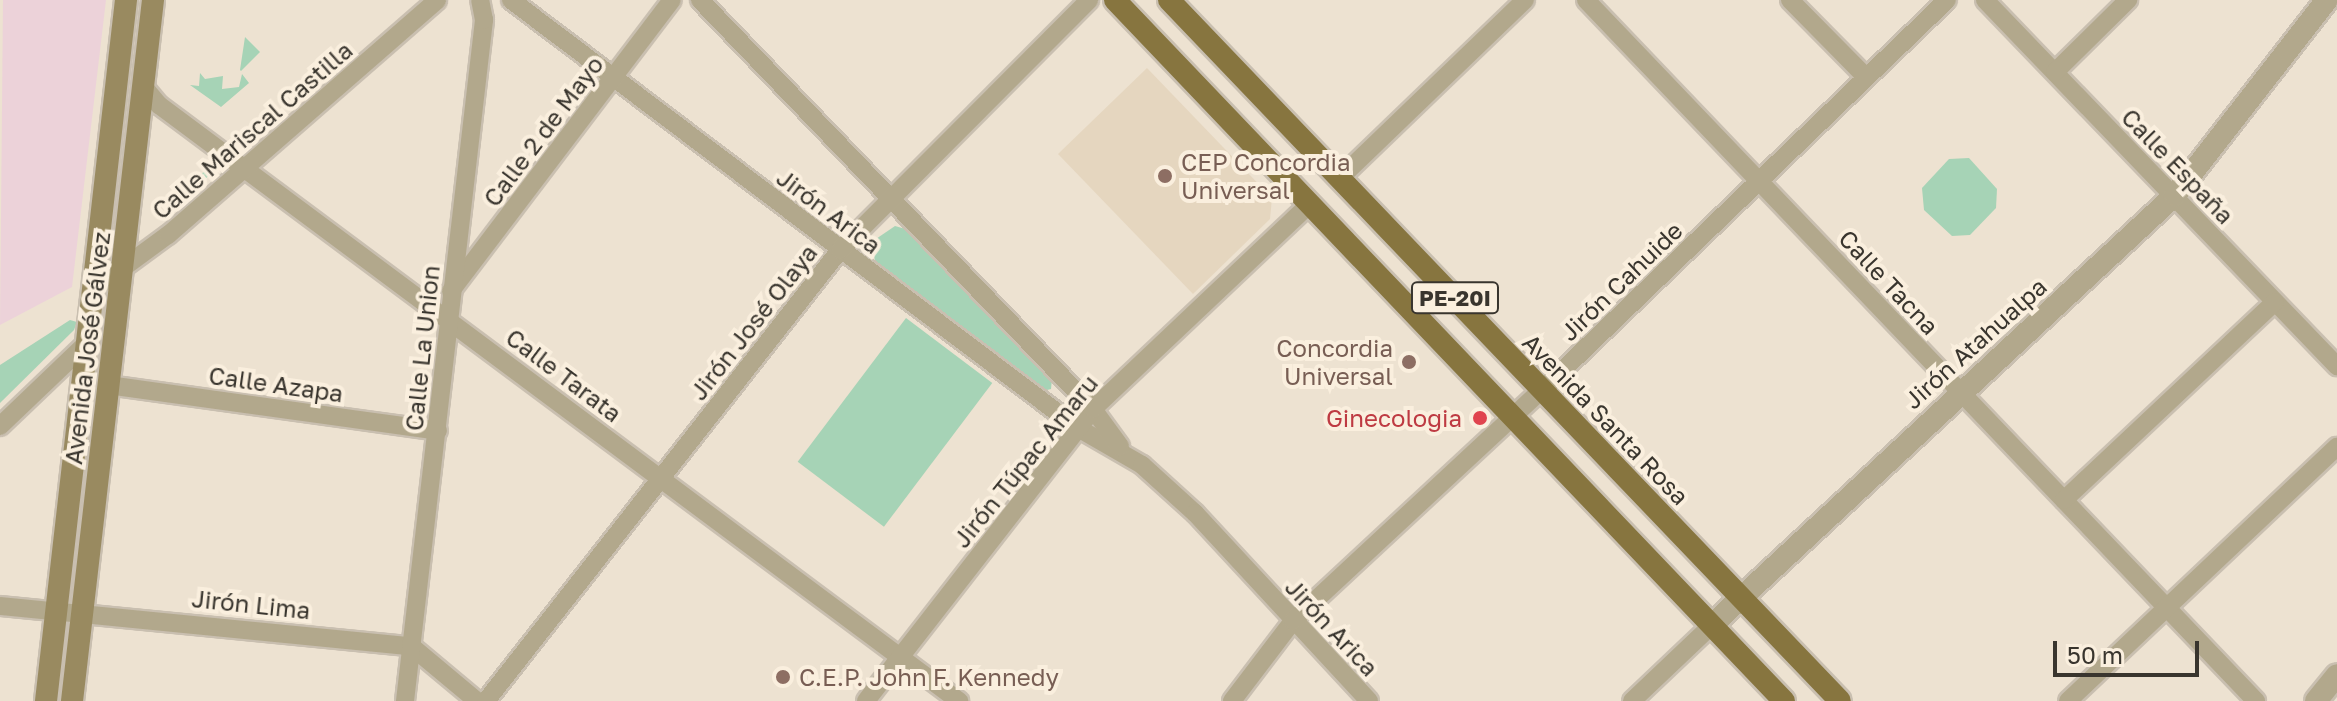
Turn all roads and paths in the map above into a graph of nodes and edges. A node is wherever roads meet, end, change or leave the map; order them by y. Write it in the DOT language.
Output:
graph roads {
  1 [pos="126,0"];
  2 [pos="153,0"];
  3 [pos="437,0"];
  4 [pos="480,0"];
  5 [pos="511,0"];
  6 [pos="672,0"];
  7 [pos="700,0"];
  8 [pos="1089,0"];
  9 [pos="1115,0"];
  10 [pos="1169,0"];
  11 [pos="1525,0"];
  12 [pos="1586,0"];
  13 [pos="1790,0"];
  14 [pos="1947,0"];
  15 [pos="1985,0"];
  16 [pos="2128,0"];
  17 [pos="2327,0"];
  18 [pos="2055,72"];
  19 [pos="1866,77"];
  20 [pos="614,78"];
  21 [pos="117,83"];
  22 [pos="143,86"];
  23 [pos="246,168"];
  24 [pos="1339,179"];
  25 [pos="1759,181"];
  26 [pos="2175,195"];
  27 [pos="891,200"];
  28 [pos="1310,204"];
  29 [pos="840,250"];
  30 [pos="121,271"];
  31 [pos="93,290"];
  32 [pos="451,291"];
  33 [pos="2275,302"];
  34 [pos="449,318"];
  35 [pos="87,343"];
  36 [pos="2337,366"];
  37 [pos="108,385"];
  38 [pos="1542,390"];
  39 [pos="1959,391"];
  40 [pos="1093,409"];
  41 [pos="1513,417"];
  42 [pos="0,426"];
  43 [pos="1078,428"];
  44 [pos="438,431"];
  45 [pos="2337,447"];
  46 [pos="1124,451"];
  47 [pos="662,479"];
  48 [pos="2064,500"];
  49 [pos="1741,598"];
  50 [pos="0,606"];
  51 [pos="2166,607"];
  52 [pos="83,610"];
  53 [pos="56,614"];
  54 [pos="1293,621"];
  55 [pos="1712,625"];
  56 [pos="411,646"];
  57 [pos="899,658"];
  58 [pos="2337,675"];
  59 [pos="46,701"];
  60 [pos="72,701"];
  61 [pos="405,701"];
  62 [pos="477,701"];
  63 [pos="486,701"];
  64 [pos="866,701"];
  65 [pos="959,701"];
  66 [pos="1232,701"];
  67 [pos="1369,701"];
  68 [pos="1632,701"];
  69 [pos="1784,701"];
  70 [pos="1840,701"];
  71 [pos="2068,701"];
  72 [pos="2256,701"];
  73 [pos="2316,701"];
  1 -- 21 [label="main road, Avenida José Gálvez"];
  2 -- 22 [label="main road, Avenida José Gálvez"];
  3 -- 23 [label="street, Calle Mariscal Castilla"];
  4 -- 32 [label="street, Calle La Union"];
  5 -- 20 [label="street, Jirón Arica"];
  6 -- 20 [label="street, Calle 2 de Mayo"];
  7 -- 27 [label="street, Jirón Arica"];
  8 -- 27 [label="street, Jirón José Olaya"];
  9 -- 28 [label="main road, PE-20I"];
  10 -- 24 [label="main road, Avenida Santa Rosa / PE-20I"];
  11 -- 24 [label="street"];
  12 -- 25 [label="street, Calle Tacna"];
  13 -- 19 [label="street"];
  14 -- 19 [label="street, Jirón Cahuide"];
  15 -- 18 [label="street, Calle España"];
  16 -- 18 [label="street"];
  17 -- 26 [label="street, Jirón Atahualpa"];
  18 -- 26 [label="street, Calle España"];
  19 -- 25 [label="street, Jirón Cahuide"];
  20 -- 29 [label="street, Jirón Arica"];
  20 -- 32 [label="street, Calle 2 de Mayo"];
  21 -- 22 [label="main road"];
  21 -- 31 [label="main road, Avenida José Gálvez"];
  22 -- 23 [label="street, Calle Tarata"];
  22 -- 30 [label="main road, Avenida José Gálvez"];
  23 -- 30 [label="street, Calle Mariscal Castilla"];
  23 -- 34 [label="street, Calle Tarata"];
  24 -- 38 [label="main road, Avenida Santa Rosa / PE-20I"];
  25 -- 38 [label="street, Jirón Cahuide"];
  25 -- 39 [label="street, Calle Tacna"];
  26 -- 33 [label="street, Calle España"];
  26 -- 39 [label="street, Jirón Atahualpa"];
  27 -- 29 [label="street, Jirón José Olaya"];
  27 -- 40 [label="street, Jirón Arica"];
  28 -- 40 [label="street, Jirón Túpac Amaru"];
  28 -- 41 [label="main road, PE-20I"];
  29 -- 43 [label="street, Jirón Arica"];
  29 -- 47 [label="street, Jirón José Olaya"];
  30 -- 31 [label="street, Calle Mariscal Castilla"];
  30 -- 37 [label="main road, Avenida José Gálvez"];
  31 -- 35 [label="main road, Avenida José Gálvez"];
  32 -- 34 [label="street, Calle La Union"];
  33 -- 36 [label="street, Calle España"];
  33 -- 48 [label="street"];
  34 -- 44 [label="street, Calle La Union"];
  34 -- 47 [label="street, Calle Tarata"];
  35 -- 42 [label="street"];
  35 -- 53 [label="main road, Avenida José Gálvez"];
  37 -- 44 [label="street, Calle Azapa"];
  37 -- 52 [label="main road, Avenida José Gálvez"];
  38 -- 41 [label="street, Jirón Cahuide"];
  38 -- 49 [label="main road, Avenida Santa Rosa / PE-20I"];
  39 -- 48 [label="street, Calle Tacna"];
  39 -- 49 [label="street, Jirón Atahualpa"];
  40 -- 43 [label="street, Jirón Túpac Amaru"];
  40 -- 46 [label="street, Jirón Arica"];
  41 -- 54 [label="street, Jirón Cahuide"];
  41 -- 55 [label="main road, PE-20I"];
  43 -- 46 [label="street, Jirón Arica"];
  43 -- 57 [label="street, Jirón Túpac Amaru"];
  44 -- 56 [label="street, Calle La Union"];
  45 -- 51 [label="street"];
  46 -- 54 [label="street, Jirón Arica"];
  47 -- 57 [label="street, Calle Tarata"];
  47 -- 63 [label="street, Jirón José Olaya"];
  48 -- 51 [label="street, Calle Tacna"];
  49 -- 55 [label="street, Jirón Atahualpa"];
  49 -- 70 [label="main road, Avenida Santa Rosa / PE-20I"];
  50 -- 53 [label="street, Jirón Lima"];
  51 -- 71 [label="street"];
  51 -- 72 [label="street, Calle Tacna"];
  52 -- 53 [label="street, Jirón Lima"];
  52 -- 56 [label="street, Jirón Lima"];
  52 -- 60 [label="main road, Avenida José Gálvez"];
  53 -- 59 [label="main road, Avenida José Gálvez"];
  54 -- 66 [label="street, Jirón Cahuide"];
  54 -- 67 [label="street, Jirón Arica"];
  55 -- 68 [label="street, Jirón Atahualpa"];
  55 -- 69 [label="main road, PE-20I"];
  56 -- 61 [label="street, Calle La Union"];
  56 -- 62 [label="street"];
  57 -- 64 [label="street, Jirón Túpac Amaru"];
  57 -- 65 [label="street, Calle Tarata"];
  58 -- 73 [label="street"];
}
